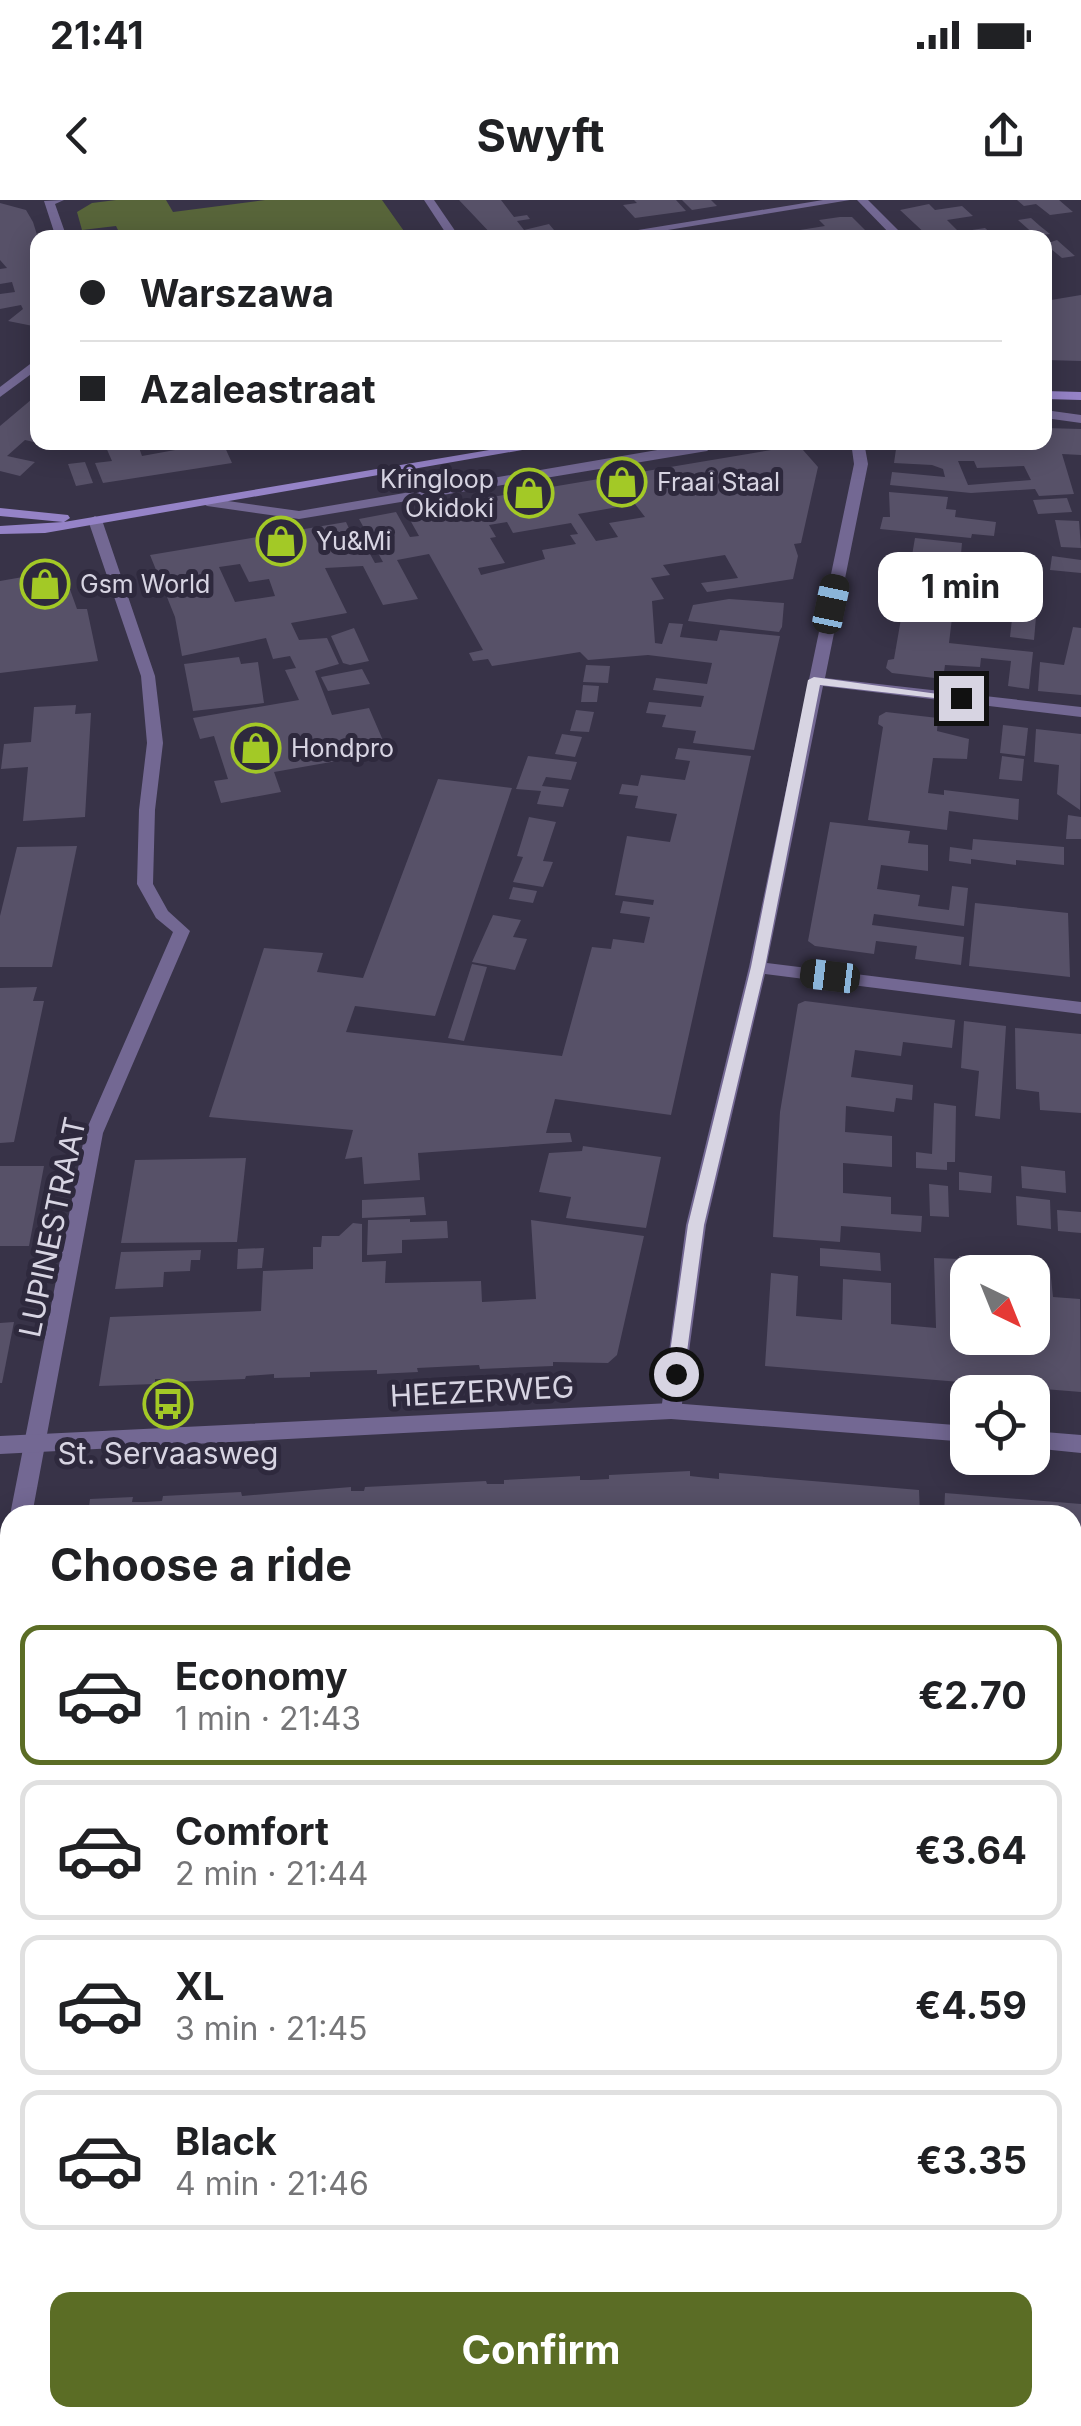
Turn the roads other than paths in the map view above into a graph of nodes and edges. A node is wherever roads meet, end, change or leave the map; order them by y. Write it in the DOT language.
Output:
graph roads {
  1 [pos="59,200"];
  2 [pos="429,200"];
  3 [pos="845,200"];
  4 [pos="862,200"];
  5 [pos="46,201"];
  6 [pos="59,230"];
  7 [pos="450,230"];
  8 [pos="647,230"];
  9 [pos="893,230"];
  10 [pos="30,369"];
  11 [pos="0,393"];
  12 [pos="1052,396"];
  13 [pos="1081,396"];
  14 [pos="1052,415"];
  15 [pos="1081,418"];
  16 [pos="515,450"];
  17 [pos="689,450"];
  18 [pos="858,450"];
  19 [pos="207,502"];
  20 [pos="0,512"];
  21 [pos="94,520"];
  22 [pos="0,530"];
  23 [pos="814,680"];
  24 [pos="1081,712"];
  25 [pos="758,967"];
  26 [pos="1081,1008"];
  27 [pos="671,1411"];
  28 [pos="950,1433"];
  29 [pos="1050,1441"];
  30 [pos="34,1443"];
  31 [pos="0,1444"];
  32 [pos="1081,1444"];
  33 [pos="23,1505"];
  1 -- 5 [label="street"];
  2 -- 7 [label="street"];
  3 -- 8 [label="street"];
  4 -- 9 [label="street"];
  5 -- 6 [label="street"];
  10 -- 11 [label="street"];
  12 -- 13 [label="main road"];
  14 -- 15 [label="street"];
  16 -- 19 [label="main road"];
  17 -- 19 [label="street"];
  18 -- 23 [label="street"];
  19 -- 21 [label="main road"];
  20 -- 21 [label="main road"];
  21 -- 22 [label="main road"];
  21 -- 30 [label="street, LUPINESTRAAT"];
  23 -- 24 [label="street"];
  23 -- 25 [label="street"];
  25 -- 26 [label="street"];
  25 -- 27 [label="street"];
  27 -- 28 [label="street, HEEZERWEG"];
  27 -- 30 [label="street, HEEZERWEG"];
  29 -- 32 [label="street"];
  30 -- 31 [label="street, HEEZERWEG"];
  30 -- 33 [label="street"];
}
